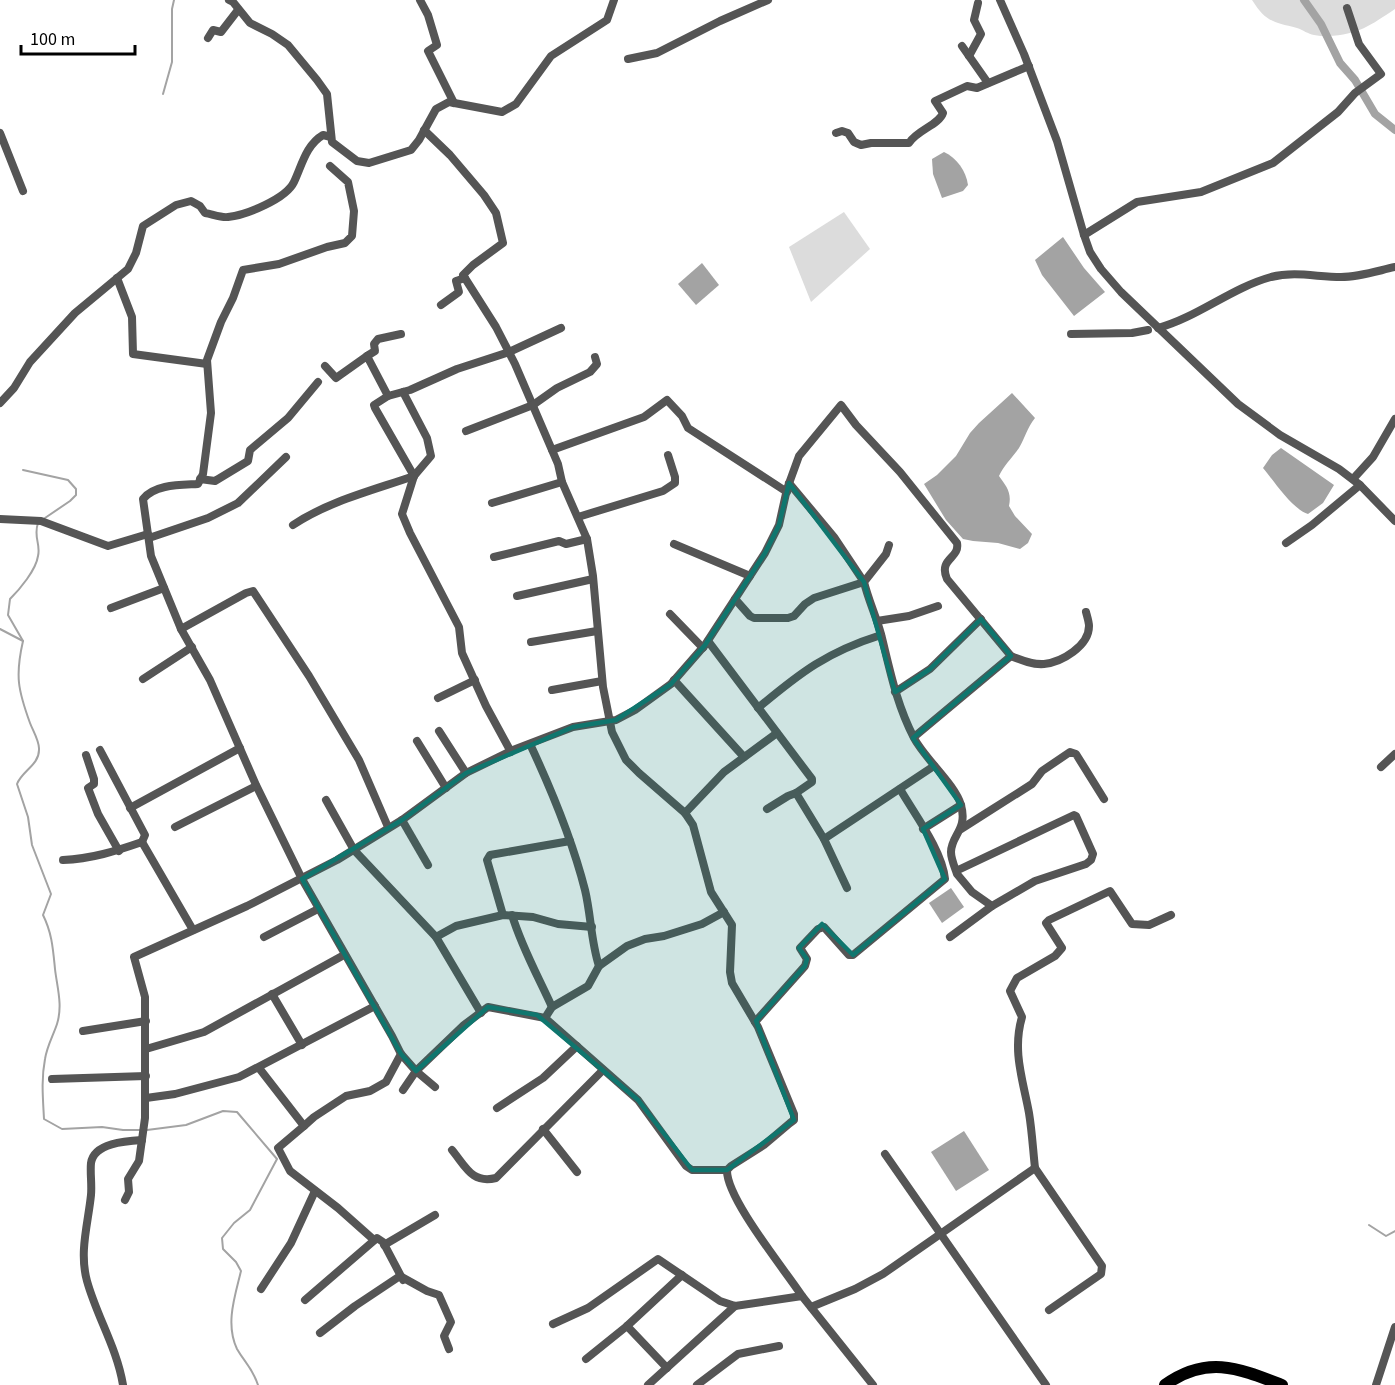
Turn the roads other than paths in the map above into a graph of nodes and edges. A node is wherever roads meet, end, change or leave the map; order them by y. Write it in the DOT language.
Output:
graph roads {
  1 [pos="229,0"];
  2 [pos="420,0"];
  3 [pos="614,0"];
  4 [pos="768,0"];
  5 [pos="1000,0"];
  6 [pos="978,3"];
  7 [pos="1347,8"];
  8 [pos="238,10"];
  9 [pos="208,38"];
  10 [pos="962,46"];
  11 [pos="969,56"];
  12 [pos="628,59"];
  13 [pos="1029,66"];
  14 [pos="988,83"];
  15 [pos="454,103"];
  16 [pos="424,129"];
  17 [pos="0,133"];
  18 [pos="836,133"];
  19 [pos="331,137"];
  20 [pos="330,165"];
  21 [pos="23,190"];
  22 [pos="1084,235"];
  23 [pos="1395,267"];
  24 [pos="465,278"];
  25 [pos="117,279"];
  26 [pos="441,305"];
  27 [pos="561,328"];
  28 [pos="1158,328"];
  29 [pos="1148,330"];
  30 [pos="401,334"];
  31 [pos="1071,334"];
  32 [pos="509,352"];
  33 [pos="367,356"];
  34 [pos="595,357"];
  35 [pos="207,364"];
  36 [pos="325,366"];
  37 [pos="318,382"];
  38 [pos="403,392"];
  39 [pos="388,396"];
  40 [pos="0,403"];
  41 [pos="533,405"];
  42 [pos="1395,419"];
  43 [pos="466,431"];
  44 [pos="552,450"];
  45 [pos="668,455"];
  46 [pos="286,457"];
  47 [pos="414,476"];
  48 [pos="200,479"];
  49 [pos="562,482"];
  50 [pos="1356,482"];
  51 [pos="788,488"];
  52 [pos="492,503"];
  53 [pos="578,517"];
  54 [pos="0,519"];
  55 [pos="1395,521"];
  56 [pos="293,525"];
  57 [pos="148,536"];
  58 [pos="587,539"];
  59 [pos="1286,543"];
  60 [pos="674,544"];
  61 [pos="889,545"];
  62 [pos="494,557"];
  63 [pos="750,576"];
  64 [pos="593,579"];
  65 [pos="864,582"];
  66 [pos="164,588"];
  67 [pos="517,596"];
  68 [pos="735,599"];
  69 [pos="938,606"];
  70 [pos="111,608"];
  71 [pos="1086,612"];
  72 [pos="670,614"];
  73 [pos="981,620"];
  74 [pos="877,621"];
  75 [pos="182,629"];
  76 [pos="597,631"];
  77 [pos="881,635"];
  78 [pos="531,642"];
  79 [pos="706,644"];
  80 [pos="192,647"];
  81 [pos="1011,656"];
  82 [pos="143,679"];
  83 [pos="475,680"];
  84 [pos="674,680"];
  85 [pos="602,681"];
  86 [pos="552,690"];
  87 [pos="895,692"];
  88 [pos="438,698"];
  89 [pos="759,708"];
  90 [pos="608,721"];
  91 [pos="439,731"];
  92 [pos="777,733"];
  93 [pos="914,737"];
  94 [pos="417,741"];
  95 [pos="530,744"];
  96 [pos="240,748"];
  97 [pos="100,750"];
  98 [pos="511,752"];
  99 [pos="1395,754"];
  100 [pos="86,755"];
  101 [pos="744,757"];
  102 [pos="934,766"];
  103 [pos="1381,767"];
  104 [pos="466,773"];
  105 [pos="256,786"];
  106 [pos="446,788"];
  107 [pos="900,789"];
  108 [pos="796,793"];
  109 [pos="1104,799"];
  110 [pos="326,800"];
  111 [pos="961,805"];
  112 [pos="130,808"];
  113 [pos="767,809"];
  114 [pos="685,813"];
  115 [pos="402,820"];
  116 [pos="175,827"];
  117 [pos="388,827"];
  118 [pos="923,829"];
  119 [pos="960,830"];
  120 [pos="824,839"];
  121 [pos="142,842"];
  122 [pos="570,842"];
  123 [pos="354,850"];
  124 [pos="119,851"];
  125 [pos="63,860"];
  126 [pos="428,865"];
  127 [pos="956,871"];
  128 [pos="302,879"];
  129 [pos="848,888"];
  130 [pos="992,906"];
  131 [pos="318,909"];
  132 [pos="724,912"];
  133 [pos="508,915"];
  134 [pos="1171,915"];
  135 [pos="592,927"];
  136 [pos="193,930"];
  137 [pos="264,937"];
  138 [pos="436,937"];
  139 [pos="950,937"];
  140 [pos="344,955"];
  141 [pos="599,966"];
  142 [pos="272,994"];
  143 [pos="375,1006"];
  144 [pos="552,1007"];
  145 [pos="480,1013"];
  146 [pos="545,1018"];
  147 [pos="146,1021"];
  148 [pos="755,1022"];
  149 [pos="83,1031"];
  150 [pos="302,1045"];
  151 [pos="577,1046"];
  152 [pos="146,1049"];
  153 [pos="400,1054"];
  154 [pos="259,1068"];
  155 [pos="603,1070"];
  156 [pos="416,1071"];
  157 [pos="146,1076"];
  158 [pos="52,1079"];
  159 [pos="435,1087"];
  160 [pos="403,1089"];
  161 [pos="146,1098"];
  162 [pos="497,1108"];
  163 [pos="304,1126"];
  164 [pos="543,1129"];
  165 [pos="142,1140"];
  166 [pos="452,1150"];
  167 [pos="885,1154"];
  168 [pos="1035,1168"];
  169 [pos="727,1170"];
  170 [pos="577,1172"];
  171 [pos="315,1191"];
  172 [pos="125,1200"];
  173 [pos="435,1215"];
  174 [pos="941,1234"];
  175 [pos="374,1240"];
  176 [pos="384,1245"];
  177 [pos="682,1275"];
  178 [pos="402,1280"];
  179 [pos="261,1289"];
  180 [pos="802,1296"];
  181 [pos="305,1300"];
  182 [pos="735,1306"];
  183 [pos="811,1307"];
  184 [pos="1048,1310"];
  185 [pos="553,1324"];
  186 [pos="627,1326"];
  187 [pos="1395,1327"];
  188 [pos="320,1333"];
  189 [pos="779,1346"];
  190 [pos="449,1349"];
  191 [pos="586,1359"];
  192 [pos="667,1368"];
  193 [pos="123,1385"];
  194 [pos="648,1385"];
  195 [pos="697,1385"];
  196 [pos="873,1385"];
  197 [pos="1046,1385"];
  198 [pos="1164,1385"];
  199 [pos="1282,1385"];
  200 [pos="1376,1385"];
  1 -- 8 [label="street"];
  2 -- 15 [label="street"];
  3 -- 15 [label="street"];
  4 -- 12 [label="street"];
  5 -- 13 [label="street"];
  6 -- 11 [label="street"];
  7 -- 22 [label="street"];
  8 -- 9 [label="street"];
  8 -- 19 [label="street"];
  10 -- 11 [label="street"];
  11 -- 14 [label="street"];
  13 -- 14 [label="street"];
  13 -- 22 [label="street"];
  14 -- 18 [label="street"];
  15 -- 16 [label="street"];
  16 -- 19 [label="street"];
  16 -- 24 [label="street"];
  17 -- 21 [label="street"];
  19 -- 25 [label="street"];
  20 -- 35 [label="street"];
  22 -- 28 [label="street"];
  23 -- 28 [label="street"];
  24 -- 26 [label="street"];
  24 -- 32 [label="street"];
  25 -- 35 [label="street"];
  25 -- 40 [label="street"];
  27 -- 32 [label="street"];
  28 -- 50 [label="street"];
  29 -- 31 [label="street"];
  30 -- 33 [label="street"];
  32 -- 38 [label="street"];
  32 -- 41 [label="street"];
  33 -- 36 [label="street"];
  33 -- 39 [label="street"];
  34 -- 41 [label="street"];
  35 -- 48 [label="street"];
  37 -- 48 [label="street"];
  38 -- 39 [label="street"];
  38 -- 47 [label="street"];
  39 -- 47 [label="street"];
  41 -- 43 [label="street"];
  41 -- 44 [label="street"];
  42 -- 50 [label="street"];
  44 -- 49 [label="street"];
  44 -- 51 [label="street"];
  45 -- 53 [label="street"];
  46 -- 57 [label="street"];
  47 -- 56 [label="street"];
  47 -- 83 [label="street"];
  48 -- 57 [label="street"];
  49 -- 52 [label="street"];
  49 -- 53 [label="street"];
  50 -- 55 [label="street"];
  50 -- 59 [label="street"];
  51 -- 63 [label="street"];
  51 -- 65 [label="street"];
  51 -- 73 [label="street"];
  53 -- 58 [label="street"];
  54 -- 57 [label="street"];
  57 -- 66 [label="street"];
  58 -- 62 [label="street"];
  58 -- 64 [label="street"];
  60 -- 63 [label="street"];
  61 -- 65 [label="street"];
  63 -- 68 [label="street"];
  64 -- 67 [label="street"];
  64 -- 76 [label="street"];
  65 -- 68 [label="street"];
  65 -- 74 [label="street"];
  66 -- 70 [label="street"];
  66 -- 75 [label="street"];
  68 -- 79 [label="street"];
  69 -- 74 [label="street"];
  71 -- 81 [label="street"];
  72 -- 79 [label="street"];
  73 -- 81 [label="street"];
  73 -- 87 [label="street"];
  74 -- 77 [label="street"];
  75 -- 80 [label="street"];
  75 -- 117 [label="street"];
  76 -- 78 [label="street"];
  76 -- 85 [label="street"];
  77 -- 87 [label="street"];
  77 -- 89 [label="street"];
  79 -- 84 [label="street"];
  79 -- 89 [label="street"];
  80 -- 82 [label="street"];
  80 -- 96 [label="street"];
  81 -- 93 [label="street"];
  83 -- 88 [label="street"];
  83 -- 98 [label="street"];
  84 -- 90 [label="street"];
  84 -- 101 [label="street"];
  85 -- 86 [label="street"];
  85 -- 90 [label="street"];
  87 -- 93 [label="street"];
  89 -- 92 [label="street"];
  90 -- 95 [label="street"];
  90 -- 114 [label="street"];
  91 -- 104 [label="street"];
  92 -- 101 [label="street"];
  92 -- 108 [label="street"];
  93 -- 102 [label="street"];
  94 -- 106 [label="street"];
  95 -- 98 [label="street"];
  95 -- 122 [label="street"];
  96 -- 105 [label="street"];
  96 -- 112 [label="street"];
  97 -- 112 [label="street"];
  98 -- 104 [label="street"];
  99 -- 103 [label="street"];
  100 -- 124 [label="street"];
  101 -- 114 [label="street"];
  102 -- 107 [label="street"];
  102 -- 111 [label="street"];
  104 -- 106 [label="street"];
  105 -- 116 [label="street"];
  105 -- 128 [label="street"];
  106 -- 115 [label="street"];
  107 -- 118 [label="street"];
  107 -- 120 [label="street"];
  108 -- 113 [label="street"];
  108 -- 120 [label="street"];
  109 -- 119 [label="street"];
  110 -- 123 [label="street"];
  111 -- 118 [label="street"];
  111 -- 119 [label="street"];
  112 -- 121 [label="street"];
  114 -- 132 [label="street"];
  115 -- 117 [label="street"];
  115 -- 126 [label="street"];
  117 -- 123 [label="street"];
  118 -- 148 [label="street"];
  119 -- 127 [label="street"];
  120 -- 129 [label="street"];
  121 -- 124 [label="street"];
  121 -- 136 [label="street"];
  122 -- 133 [label="street"];
  122 -- 135 [label="street"];
  123 -- 128 [label="street"];
  123 -- 138 [label="street"];
  124 -- 125 [label="street"];
  127 -- 130 [label="street"];
  127 -- 130 [label="street"];
  128 -- 131 [label="street"];
  128 -- 136 [label="street"];
  130 -- 139 [label="street"];
  131 -- 137 [label="street"];
  131 -- 140 [label="street"];
  132 -- 141 [label="street"];
  132 -- 148 [label="street"];
  133 -- 135 [label="street"];
  133 -- 138 [label="street"];
  133 -- 144 [label="street"];
  134 -- 168 [label="street"];
  135 -- 141 [label="street"];
  136 -- 147 [label="street"];
  138 -- 145 [label="street"];
  140 -- 142 [label="street"];
  140 -- 143 [label="street"];
  141 -- 144 [label="street"];
  142 -- 150 [label="street"];
  142 -- 152 [label="street"];
  143 -- 150 [label="street"];
  143 -- 153 [label="street"];
  144 -- 146 [label="street"];
  145 -- 146 [label="street"];
  145 -- 156 [label="street"];
  146 -- 151 [label="street"];
  147 -- 149 [label="street"];
  147 -- 152 [label="street"];
  148 -- 169 [label="street"];
  150 -- 154 [label="street"];
  151 -- 155 [label="street"];
  151 -- 162 [label="street"];
  152 -- 157 [label="street"];
  153 -- 156 [label="street"];
  153 -- 163 [label="street"];
  154 -- 161 [label="street"];
  154 -- 163 [label="street"];
  155 -- 164 [label="street"];
  155 -- 169 [label="street"];
  156 -- 159 [label="street"];
  156 -- 160 [label="street"];
  157 -- 158 [label="street"];
  157 -- 161 [label="street"];
  161 -- 165 [label="street"];
  163 -- 171 [label="street"];
  164 -- 166 [label="street"];
  164 -- 170 [label="street"];
  165 -- 172 [label="street"];
  165 -- 193 [label="street"];
  167 -- 174 [label="street"];
  168 -- 174 [label="street"];
  168 -- 184 [label="street"];
  169 -- 180 [label="street"];
  171 -- 175 [label="street"];
  171 -- 179 [label="street"];
  173 -- 176 [label="street"];
  174 -- 183 [label="street"];
  174 -- 197 [label="street"];
  175 -- 176 [label="street"];
  175 -- 181 [label="street"];
  176 -- 178 [label="street"];
  177 -- 182 [label="street"];
  177 -- 185 [label="street"];
  177 -- 186 [label="street"];
  178 -- 188 [label="street"];
  178 -- 190 [label="street"];
  180 -- 182 [label="street"];
  180 -- 183 [label="street"];
  182 -- 192 [label="street"];
  183 -- 196 [label="street"];
  186 -- 191 [label="street"];
  186 -- 192 [label="street"];
  187 -- 200 [label="street"];
  189 -- 195 [label="street"];
  192 -- 194 [label="street"];
  198 -- 199 [label="main road"];
}
